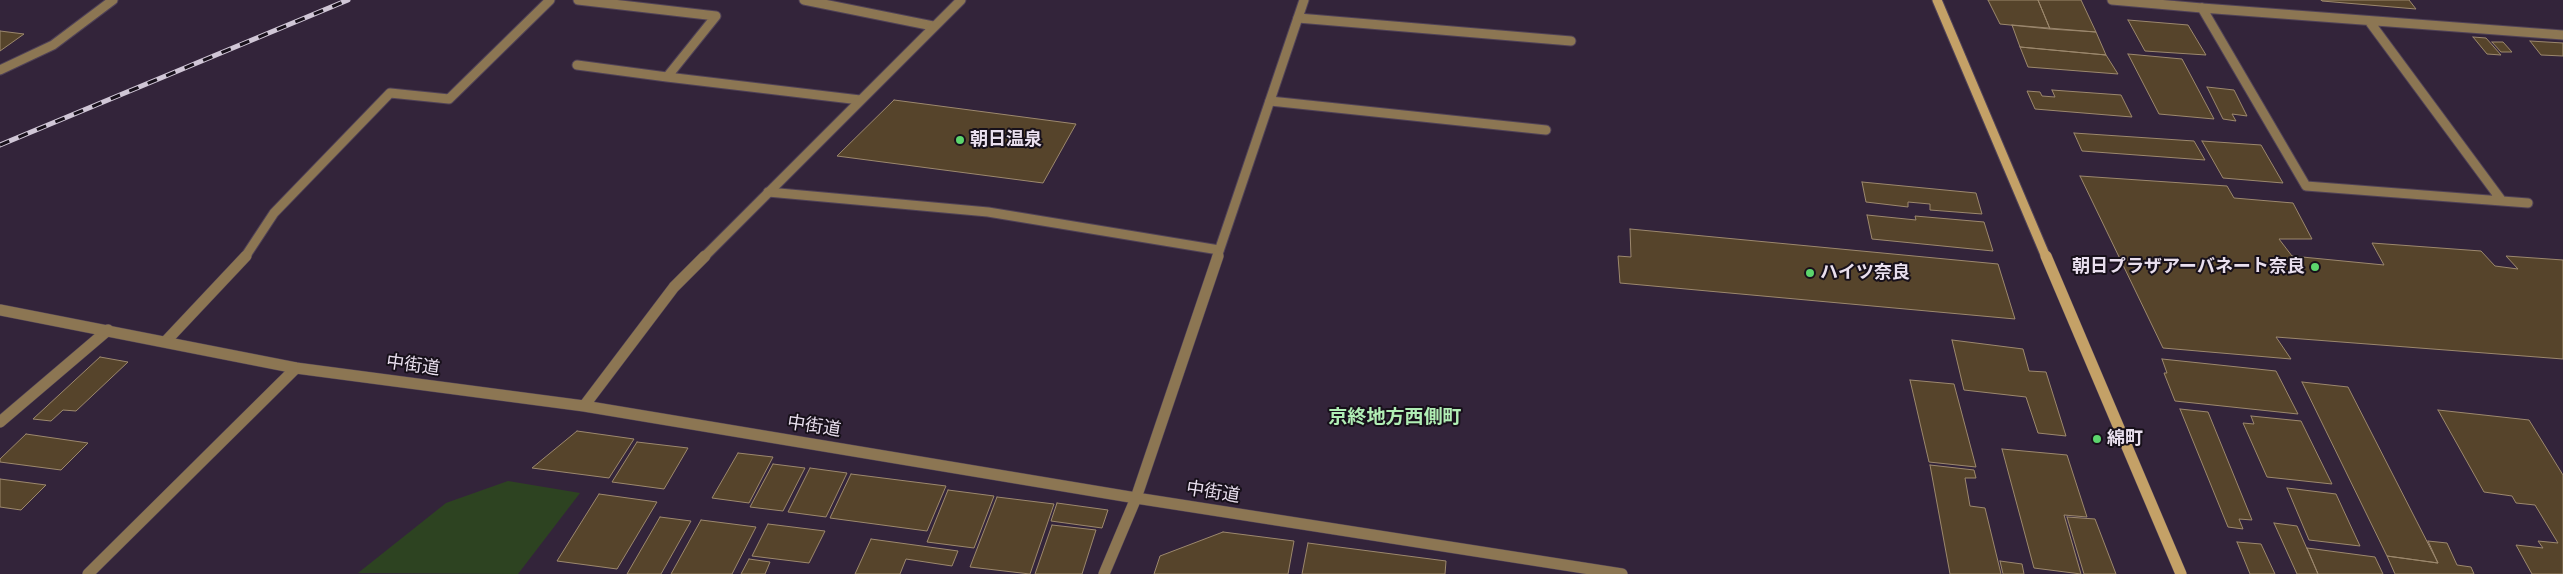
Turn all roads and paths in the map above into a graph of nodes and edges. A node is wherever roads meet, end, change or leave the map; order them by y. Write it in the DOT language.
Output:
graph roads {
  1 [pos="113,0"];
  2 [pos="550,0"];
  3 [pos="578,0"];
  4 [pos="804,0"];
  5 [pos="961,0"];
  6 [pos="1304,0"];
  7 [pos="1938,0"];
  8 [pos="2112,0"];
  9 [pos="2202,8"];
  10 [pos="1298,18"];
  11 [pos="2369,21"];
  12 [pos="933,26"];
  13 [pos="2563,35"];
  14 [pos="1571,41"];
  15 [pos="577,65"];
  16 [pos="0,70"];
  17 [pos="667,77"];
  18 [pos="860,100"];
  19 [pos="1270,101"];
  20 [pos="1546,130"];
  21 [pos="768,192"];
  22 [pos="2502,201"];
  23 [pos="2528,203"];
  24 [pos="1219,250"];
  25 [pos="0,310"];
  26 [pos="108,330"];
  27 [pos="166,341"];
  28 [pos="296,368"];
  29 [pos="584,406"];
  30 [pos="0,422"];
  31 [pos="1136,498"];
  32 [pos="88,574"];
  33 [pos="1104,574"];
  34 [pos="1622,574"];
  35 [pos="2181,574"];
  1 -- 16 [label="street"];
  2 -- 27 [label="street"];
  3 -- 17 [label="street"];
  4 -- 12 [label="street"];
  5 -- 12 [label="street"];
  6 -- 10 [label="street"];
  7 -- 35 [label="street"];
  8 -- 9 [label="street"];
  9 -- 11 [label="street"];
  9 -- 22 [label="street"];
  10 -- 14 [label="street"];
  10 -- 19 [label="street"];
  11 -- 13 [label="street"];
  11 -- 22 [label="street"];
  12 -- 18 [label="street"];
  15 -- 17 [label="street"];
  17 -- 18 [label="street"];
  18 -- 21 [label="street"];
  19 -- 20 [label="street"];
  19 -- 24 [label="street"];
  21 -- 24 [label="street"];
  21 -- 29 [label="street"];
  22 -- 23 [label="street"];
  24 -- 31 [label="street"];
  25 -- 26 [label="street, 中街道"];
  26 -- 27 [label="street, 中街道"];
  26 -- 30 [label="street"];
  27 -- 28 [label="street, 中街道"];
  28 -- 29 [label="street, 中街道"];
  28 -- 32 [label="street"];
  29 -- 31 [label="street, 中街道"];
  31 -- 33 [label="street"];
  31 -- 34 [label="street, 中街道"];
}
